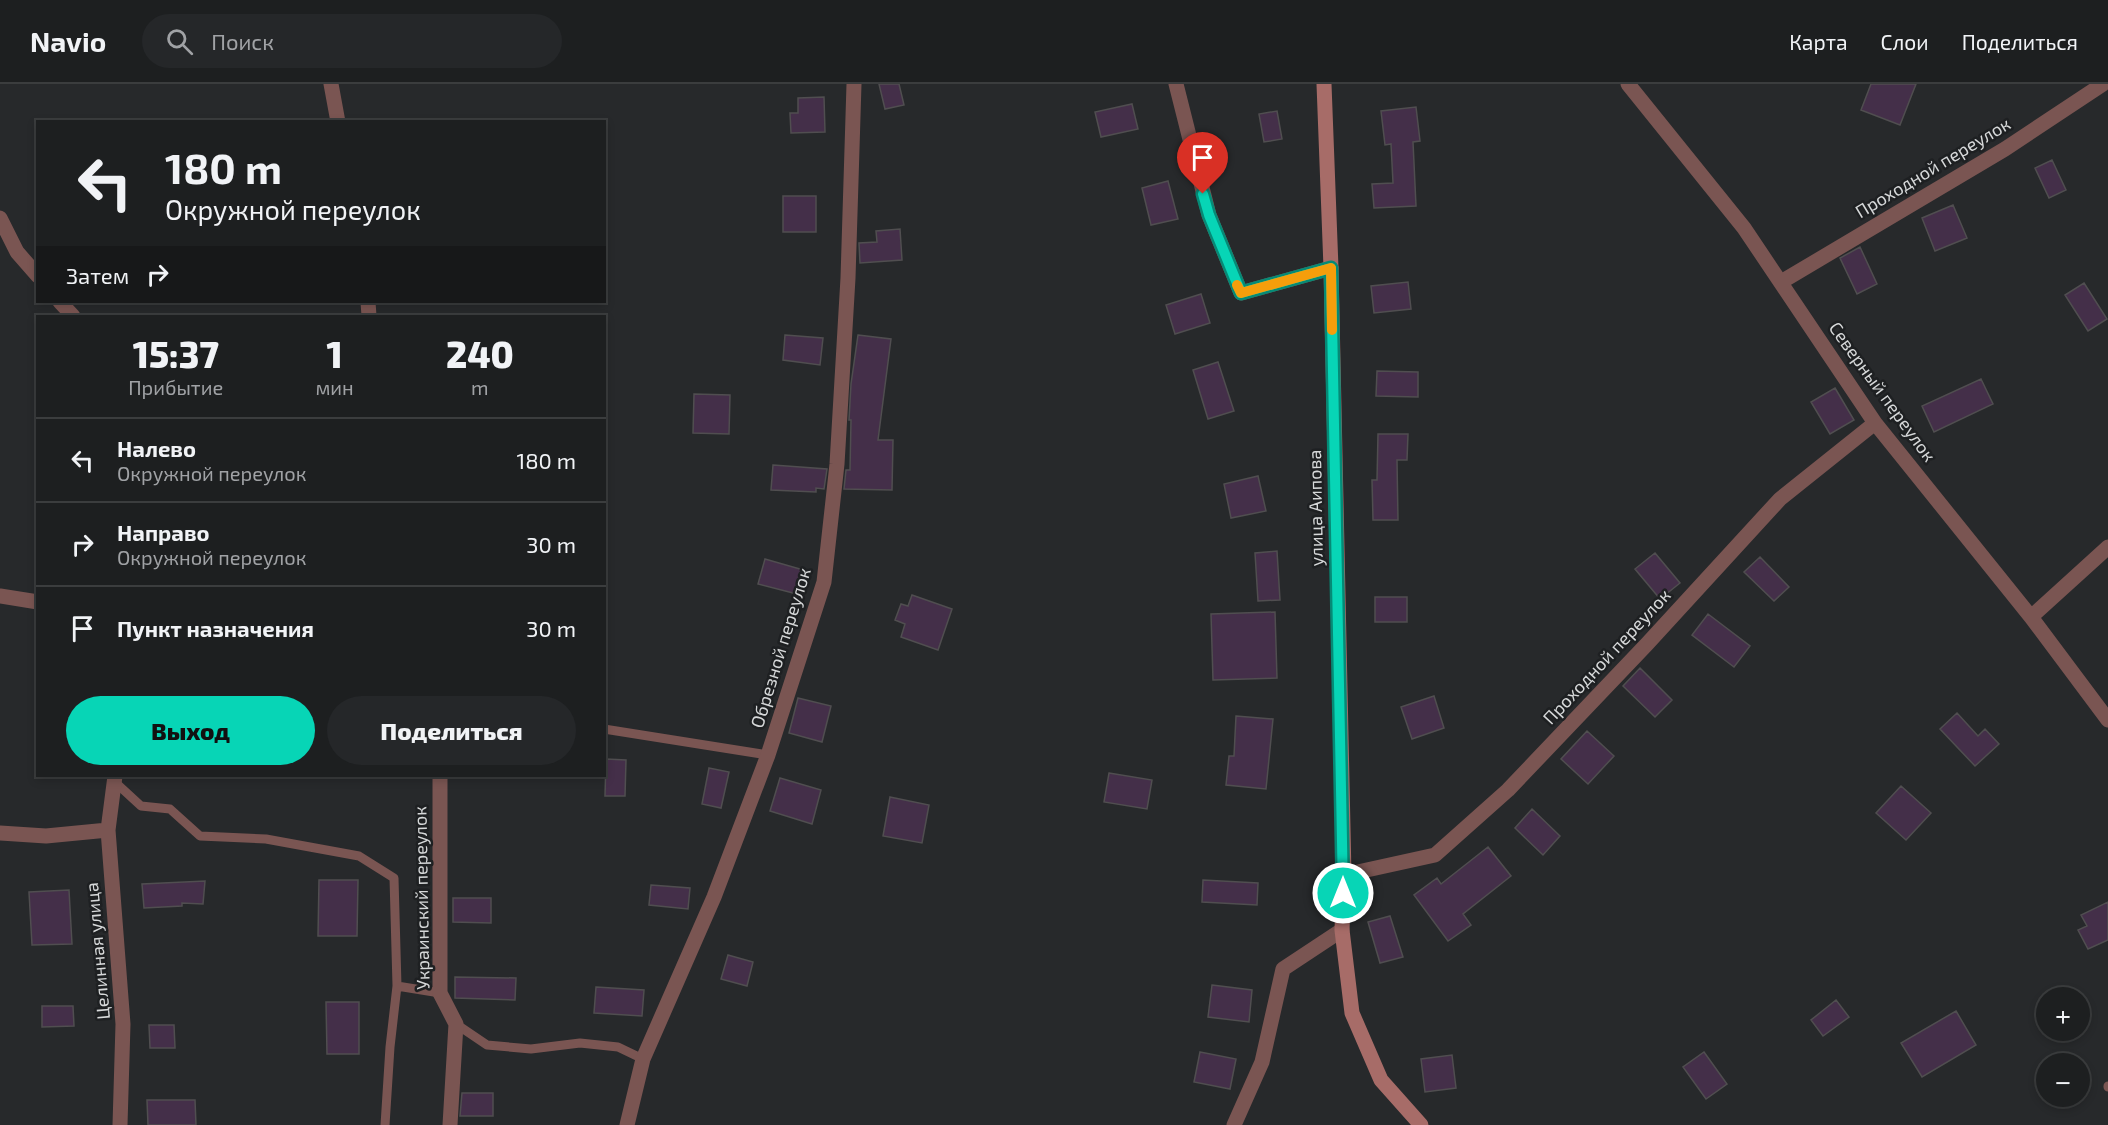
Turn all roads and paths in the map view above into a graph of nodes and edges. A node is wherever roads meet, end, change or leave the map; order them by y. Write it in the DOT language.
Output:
graph roads {
  1 [pos="331,84"];
  2 [pos="854,84"];
  3 [pos="1176,84"];
  4 [pos="1324,84"];
  5 [pos="1628,84"];
  6 [pos="2103,84"];
  7 [pos="338,120"];
  8 [pos="0,218"];
  9 [pos="1331,268"];
  10 [pos="36,274"];
  11 [pos="1781,282"];
  12 [pos="61,303"];
  13 [pos="72,315"];
  14 [pos="1875,423"];
  15 [pos="2108,547"];
  16 [pos="0,596"];
  17 [pos="36,602"];
  18 [pos="2031,617"];
  19 [pos="2108,720"];
  20 [pos="606,729"];
  21 [pos="768,755"];
  22 [pos="440,777"];
  23 [pos="116,779"];
  24 [pos="108,830"];
  25 [pos="0,833"];
  26 [pos="1344,874"];
  27 [pos="1342,930"];
  28 [pos="397,987"];
  29 [pos="440,993"];
  30 [pos="456,1024"];
  31 [pos="643,1059"];
  32 [pos="120,1125"];
  33 [pos="385,1125"];
  34 [pos="450,1125"];
  35 [pos="627,1125"];
  36 [pos="1234,1125"];
  37 [pos="1421,1125"];
  1 -- 7 [label="street"];
  2 -- 21 [label="street, Обрезной переулок"];
  3 -- 9 [label="street"];
  4 -- 9 [label="street, улица Аипова"];
  5 -- 11 [label="street, Северный переулок"];
  6 -- 11 [label="street, Проходной переулок"];
  8 -- 10 [label="street"];
  9 -- 26 [label="street, улица Аипова"];
  11 -- 14 [label="street, Северный переулок"];
  12 -- 13 [label="street"];
  14 -- 18 [label="street, Северный переулок"];
  14 -- 26 [label="street, Проходной переулок"];
  15 -- 18 [label="street"];
  16 -- 17 [label="street"];
  18 -- 19 [label="street, Северный переулок"];
  20 -- 21 [label="lane"];
  21 -- 31 [label="street, Обрезной переулок"];
  22 -- 29 [label="street, Украинский переулок"];
  23 -- 24 [label="street, Целинная улица"];
  23 -- 28 [label="lane"];
  24 -- 25 [label="street"];
  24 -- 32 [label="street, Целинная улица"];
  26 -- 27 [label="street, улица Аипова"];
  27 -- 36 [label="street"];
  27 -- 37 [label="street, улица Аипова"];
  28 -- 29 [label="lane"];
  28 -- 33 [label="lane"];
  29 -- 30 [label="street, Украинский переулок"];
  30 -- 31 [label="lane"];
  30 -- 34 [label="street"];
  31 -- 35 [label="street, Обрезной переулок"];
}
